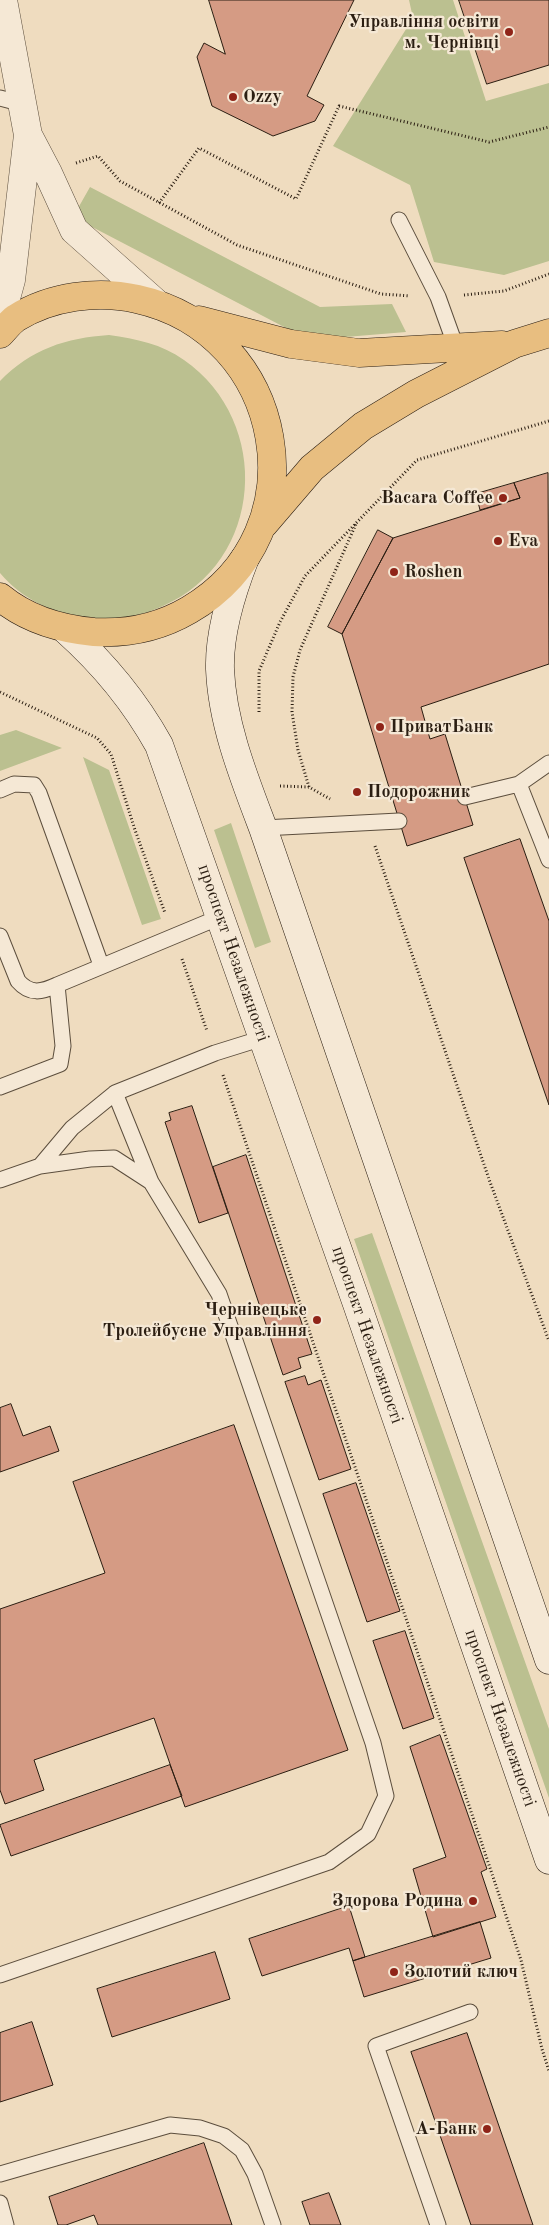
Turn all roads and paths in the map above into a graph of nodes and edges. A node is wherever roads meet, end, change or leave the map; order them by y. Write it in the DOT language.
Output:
graph roads {
  1 [pos="3,0"];
  2 [pos="11,101"];
  3 [pos="549,128"];
  4 [pos="28,135"];
  5 [pos="48,173"];
  6 [pos="160,203"];
  7 [pos="399,220"];
  8 [pos="549,274"];
  9 [pos="438,297"];
  10 [pos="156,303"];
  11 [pos="190,318"];
  12 [pos="0,320"];
  13 [pos="0,334"];
  14 [pos="549,334"];
  15 [pos="514,344"];
  16 [pos="456,348"];
  17 [pos="549,421"];
  18 [pos="358,521"];
  19 [pos="260,528"];
  20 [pos="246,556"];
  21 [pos="3,601"];
  22 [pos="66,630"];
  23 [pos="0,692"];
  24 [pos="259,715"];
  25 [pos="549,763"];
  26 [pos="275,777"];
  27 [pos="519,784"];
  28 [pos="309,787"];
  29 [pos="0,790"];
  30 [pos="465,797"];
  31 [pos="399,821"];
  32 [pos="366,822"];
  33 [pos="263,828"];
  34 [pos="549,860"];
  35 [pos="220,916"];
  36 [pos="173,935"];
  37 [pos="0,936"];
  38 [pos="101,965"];
  39 [pos="57,985"];
  40 [pos="262,1038"];
  41 [pos="215,1053"];
  42 [pos="0,1088"];
  43 [pos="116,1093"];
  44 [pos="40,1166"];
  45 [pos="0,1180"];
  46 [pos="151,1182"];
  47 [pos="549,1341"];
  48 [pos="549,1660"];
  49 [pos="549,1860"];
  50 [pos="0,1975"];
  51 [pos="470,2012"];
  52 [pos="549,2071"];
  53 [pos="0,2174"];
  54 [pos="0,2202"];
  55 [pos="6,2225"];
  56 [pos="273,2225"];
  57 [pos="438,2225"];
  1 -- 2 [label="main road"];
  2 -- 4 [label="main road"];
  3 -- 6 [label="path"];
  4 -- 5 [label="main road"];
  4 -- 12 [label="main road"];
  5 -- 6 [label="path"];
  5 -- 10 [label="main road"];
  6 -- 9 [label="path"];
  7 -- 9 [label="lane"];
  8 -- 9 [label="path"];
  9 -- 16 [label="lane"];
  10 -- 11 [label="main road"];
  10 -- 13 [label="main road"];
  11 -- 16 [label="main road"];
  11 -- 19 [label="main road"];
  14 -- 15 [label="main road"];
  15 -- 16 [label="main road"];
  15 -- 19 [label="main road"];
  17 -- 18 [label="path"];
  18 -- 24 [label="path"];
  18 -- 28 [label="path"];
  19 -- 20 [label="main road"];
  20 -- 22 [label="main road"];
  20 -- 33 [label="main road"];
  21 -- 22 [label="main road"];
  22 -- 35 [label="main road, проспект Незалежності"];
  23 -- 36 [label="path"];
  25 -- 27 [label="lane"];
  26 -- 28 [label="path"];
  27 -- 30 [label="lane"];
  27 -- 34 [label="lane"];
  28 -- 32 [label="path"];
  29 -- 38 [label="lane"];
  31 -- 32 [label="lane"];
  32 -- 33 [label="lane"];
  32 -- 47 [label="path"];
  33 -- 48 [label="main road"];
  35 -- 36 [label="lane"];
  35 -- 40 [label="main road, проспект Незалежності"];
  36 -- 38 [label="lane"];
  36 -- 41 [label="path"];
  37 -- 39 [label="lane"];
  38 -- 39 [label="lane"];
  39 -- 42 [label="lane"];
  40 -- 41 [label="lane"];
  40 -- 49 [label="main road, проспект Незалежності"];
  41 -- 43 [label="lane"];
  41 -- 52 [label="path"];
  43 -- 44 [label="lane"];
  43 -- 46 [label="lane"];
  44 -- 45 [label="lane"];
  44 -- 46 [label="lane"];
  46 -- 50 [label="lane"];
  51 -- 57 [label="lane"];
  53 -- 56 [label="lane"];
  54 -- 55 [label="lane"];
}
